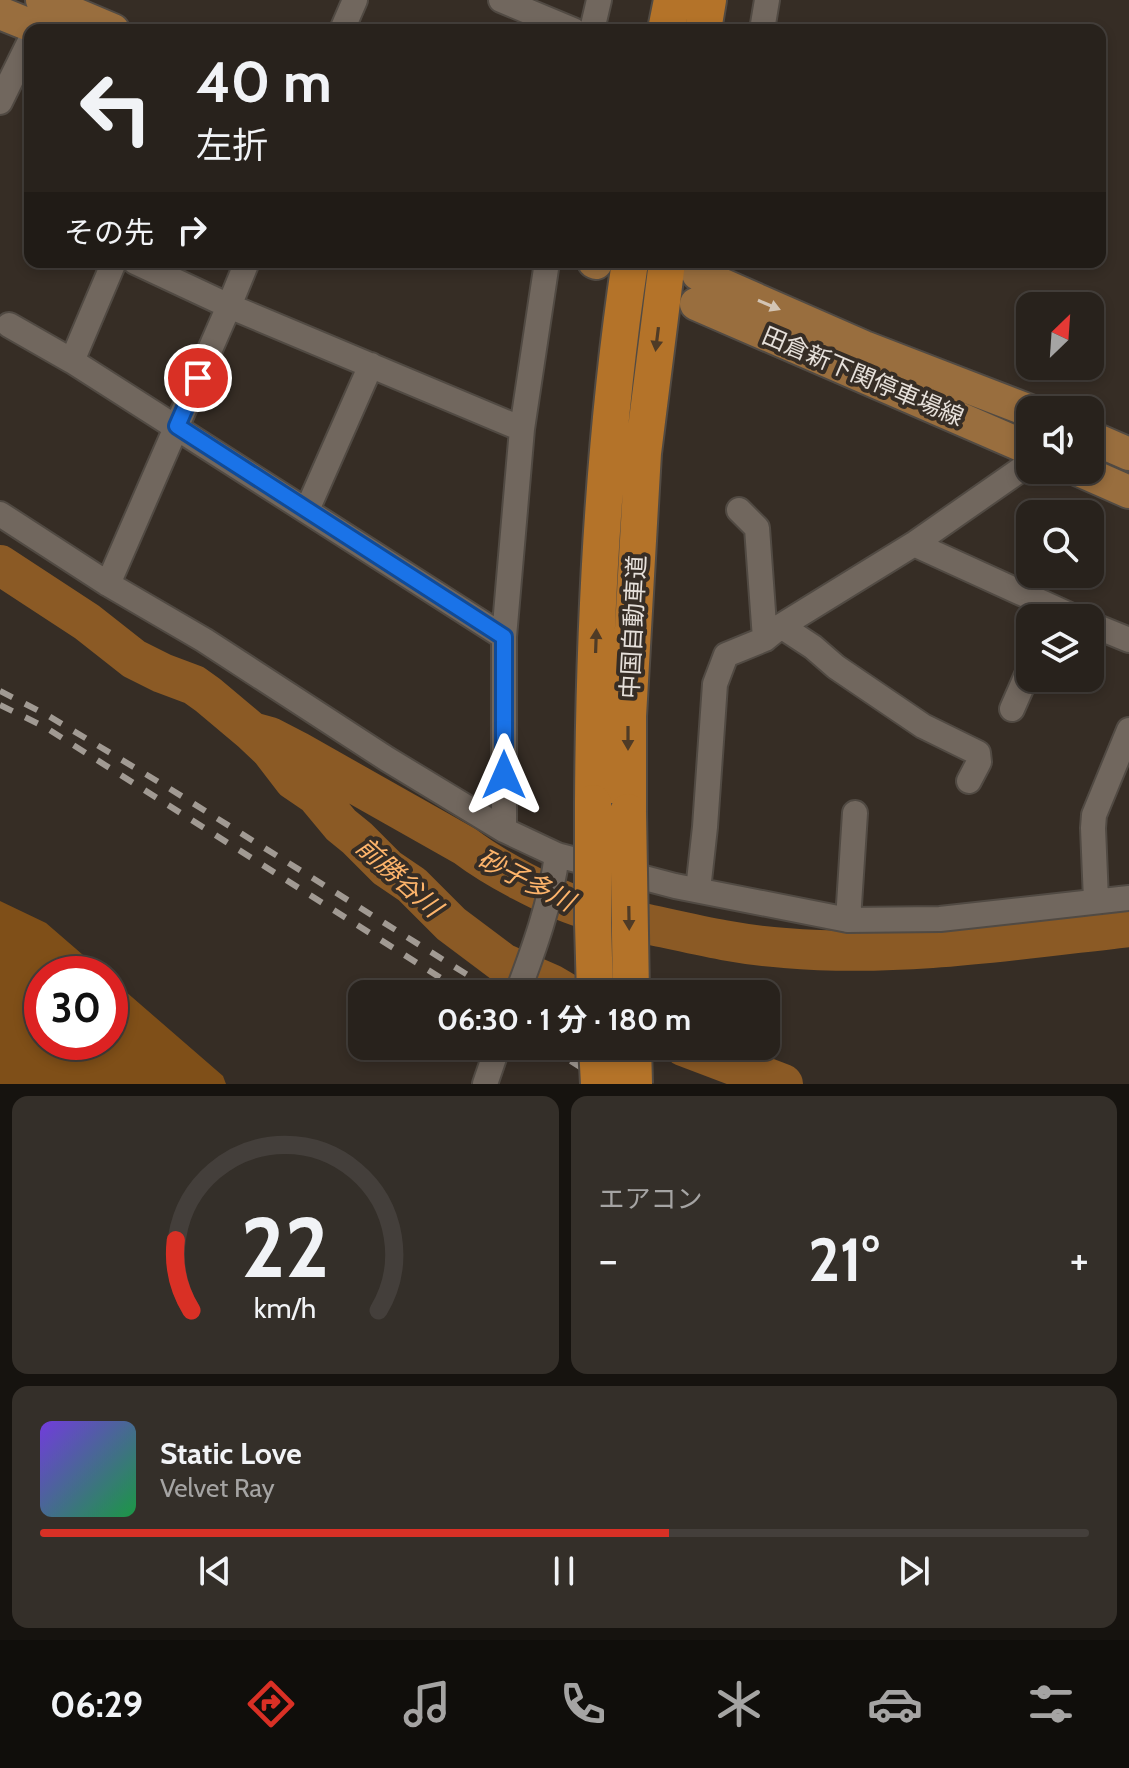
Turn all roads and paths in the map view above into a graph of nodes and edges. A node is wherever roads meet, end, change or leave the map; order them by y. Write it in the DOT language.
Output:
graph roads {
  1 [pos="355,0"];
  2 [pos="501,0"];
  3 [pos="599,0"];
  4 [pos="672,0"];
  5 [pos="708,0"];
  6 [pos="767,0"];
  7 [pos="0,13"];
  8 [pos="40,19"];
  9 [pos="73,24"];
  10 [pos="345,24"];
  11 [pos="559,24"];
  12 [pos="593,24"];
  13 [pos="667,24"];
  14 [pos="704,24"];
  15 [pos="763,24"];
  16 [pos="24,52"];
  17 [pos="0,102"];
  18 [pos="111,268"];
  19 [pos="148,268"];
  20 [pos="245,268"];
  21 [pos="546,268"];
  22 [pos="629,268"];
  23 [pos="687,280"];
  24 [pos="229,306"];
  25 [pos="9,325"];
  26 [pos="72,361"];
  27 [pos="371,365"];
  28 [pos="1016,406"];
  29 [pos="177,426"];
  30 [pos="522,429"];
  31 [pos="1016,442"];
  32 [pos="1104,443"];
  33 [pos="1129,454"];
  34 [pos="1016,473"];
  35 [pos="1104,481"];
  36 [pos="1129,492"];
  37 [pos="307,510"];
  38 [pos="739,510"];
  39 [pos="0,514"];
  40 [pos="914,544"];
  41 [pos="108,584"];
  42 [pos="1038,604"];
  43 [pos="1104,630"];
  44 [pos="773,633"];
  45 [pos="504,637"];
  46 [pos="1129,640"];
  47 [pos="1019,692"];
  48 [pos="1012,709"];
  49 [pos="1129,730"];
  50 [pos="1122,762"];
  51 [pos="969,781"];
  52 [pos="855,813"];
  53 [pos="504,830"];
  54 [pos="556,863"];
  55 [pos="686,888"];
  56 [pos="1129,898"];
  57 [pos="1096,900"];
  58 [pos="848,920"];
  59 [pos="522,980"];
  60 [pos="595,980"];
  61 [pos="631,980"];
  62 [pos="493,1060"];
  63 [pos="598,1060"];
  64 [pos="633,1060"];
  65 [pos="485,1084"];
  66 [pos="599,1084"];
  67 [pos="634,1084"];
  1 -- 10 [label="street"];
  2 -- 11 [label="street"];
  3 -- 12 [label="street"];
  4 -- 13 [label="highway"];
  5 -- 14 [label="highway"];
  6 -- 15 [label="street"];
  7 -- 8 [label="main road"];
  8 -- 9 [label="main road"];
  16 -- 17 [label="street"];
  18 -- 26 [label="street"];
  19 -- 24 [label="street"];
  20 -- 24 [label="street"];
  21 -- 30 [label="street"];
  60 -- 22 [label="highway, 中国自動車道, one-way, bridge"];
  23 -- 28 [label="main road, 田倉新下関停車場線, one-way"];
  23 -- 31 [label="main road, 田倉新下関停車場線"];
  23 -- 61 [label="highway, 中国自動車道, one-way, bridge"];
  24 -- 27 [label="street"];
  24 -- 29 [label="street"];
  25 -- 26 [label="street"];
  26 -- 29 [label="street"];
  27 -- 30 [label="street"];
  27 -- 37 [label="street"];
  29 -- 37 [label="street"];
  29 -- 41 [label="street"];
  30 -- 45 [label="street"];
  32 -- 33 [label="main road"];
  34 -- 40 [label="street"];
  35 -- 36 [label="main road"];
  37 -- 45 [label="street"];
  38 -- 44 [label="street"];
  39 -- 41 [label="street"];
  40 -- 42 [label="street"];
  40 -- 44 [label="street"];
  41 -- 53 [label="street"];
  43 -- 46 [label="street"];
  44 -- 51 [label="street"];
  44 -- 55 [label="street"];
  45 -- 53 [label="street"];
  47 -- 48 [label="street"];
  49 -- 50 [label="street"];
  50 -- 57 [label="street"];
  52 -- 58 [label="street"];
  53 -- 54 [label="street"];
  54 -- 55 [label="street"];
  54 -- 59 [label="street"];
  55 -- 58 [label="street"];
  56 -- 57 [label="street"];
  57 -- 58 [label="street"];
  62 -- 65 [label="street"];
  63 -- 66 [label="highway, bridge"];
  64 -- 67 [label="highway, bridge"];
}
